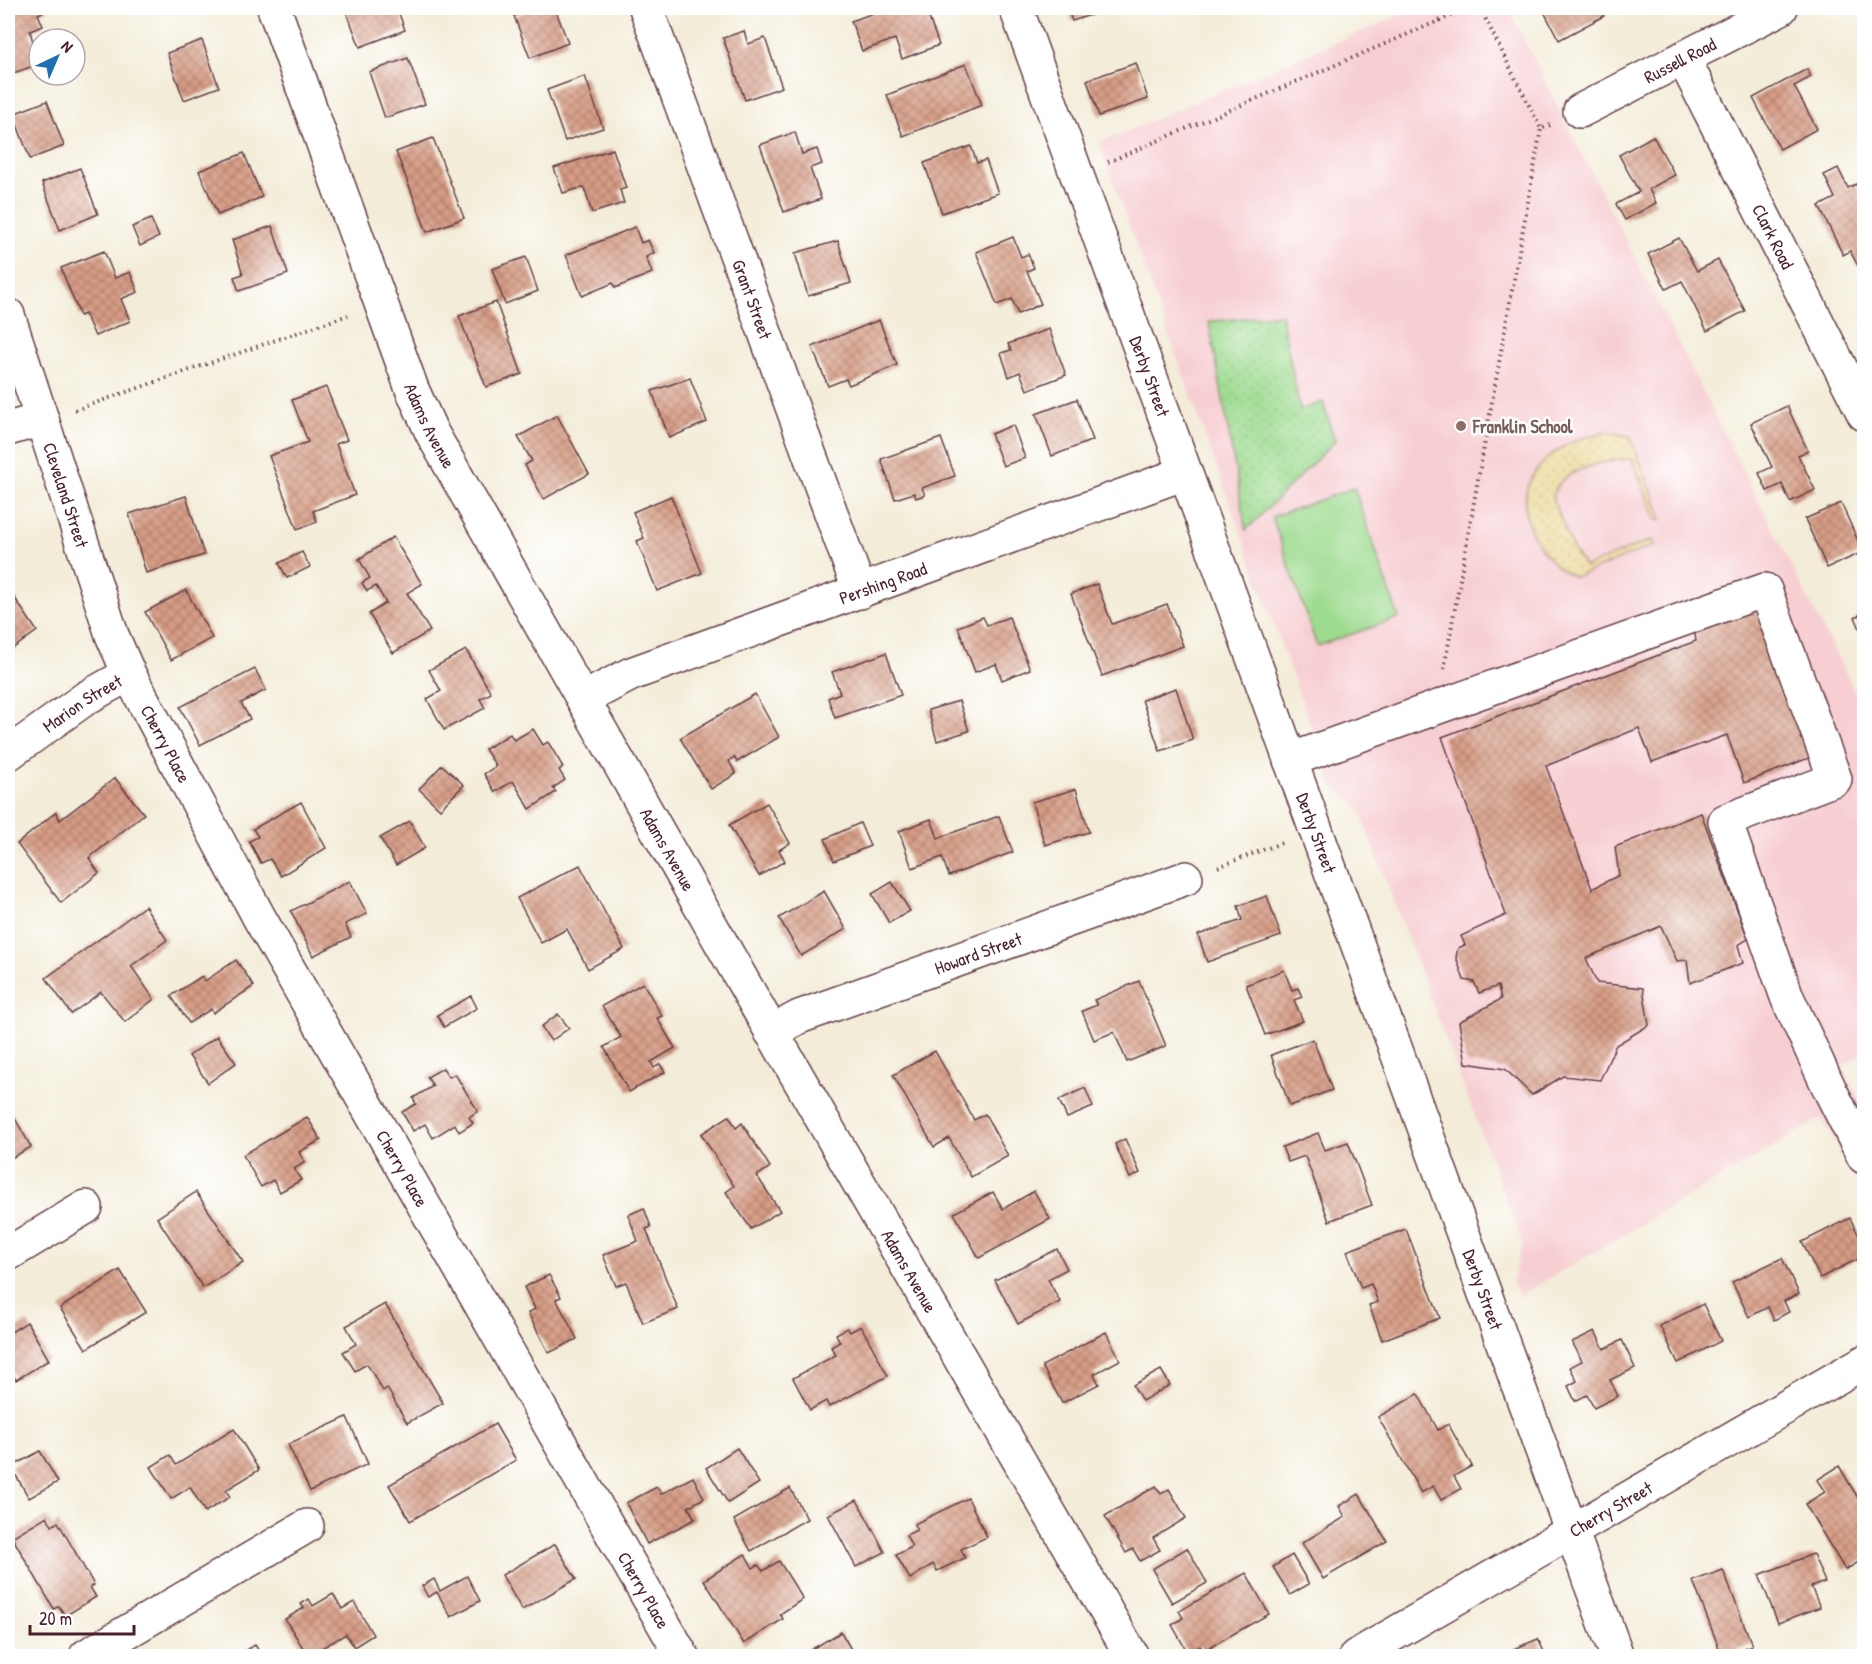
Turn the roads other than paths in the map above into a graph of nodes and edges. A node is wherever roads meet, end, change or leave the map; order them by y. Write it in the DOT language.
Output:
graph roads {
  1 [pos="274,8"];
  2 [pos="646,8"];
  3 [pos="1016,8"];
  4 [pos="1781,8"];
  5 [pos="1683,58"];
  6 [pos="1580,111"];
  7 [pos="8,315"];
  8 [pos="1864,414"];
  9 [pos="56,415"];
  10 [pos="8,429"];
  11 [pos="1185,472"];
  12 [pos="860,592"];
  13 [pos="129,674"];
  14 [pos="583,699"];
  15 [pos="8,754"];
  16 [pos="1290,760"];
  17 [pos="1186,878"];
  18 [pos="771,1032"];
  19 [pos="1864,1157"];
  20 [pos="86,1207"];
  21 [pos="8,1254"];
  22 [pos="1864,1362"];
  23 [pos="308,1526"];
  24 [pos="1570,1532"];
  25 [pos="86,1656"];
  26 [pos="682,1656"];
  27 [pos="1132,1656"];
  28 [pos="1356,1656"];
  29 [pos="1617,1656"];
  1 -- 14 [label="street, Adams Avenue"];
  2 -- 12 [label="street, Grant Street"];
  3 -- 11 [label="street, Derby Street"];
  4 -- 5 [label="street, Russell Road"];
  5 -- 6 [label="street, Russell Road"];
  5 -- 8 [label="street, Clark Road"];
  7 -- 9 [label="street, Cleveland Street"];
  9 -- 10 [label="street"];
  9 -- 13 [label="street, Cleveland Street"];
  11 -- 12 [label="street, Pershing Road"];
  11 -- 16 [label="street, Derby Street"];
  12 -- 14 [label="street, Pershing Road"];
  13 -- 15 [label="street, Marion Street"];
  13 -- 26 [label="street, Cherry Place"];
  14 -- 18 [label="street, Adams Avenue"];
  16 -- 19 [label="street"];
  16 -- 24 [label="street, Derby Street"];
  17 -- 18 [label="street, Howard Street"];
  18 -- 27 [label="street, Adams Avenue"];
  20 -- 21 [label="street"];
  22 -- 24 [label="street, Cherry Street"];
  23 -- 25 [label="street"];
  24 -- 28 [label="street, Cherry Street"];
  24 -- 29 [label="street, Derby Street"];
}
